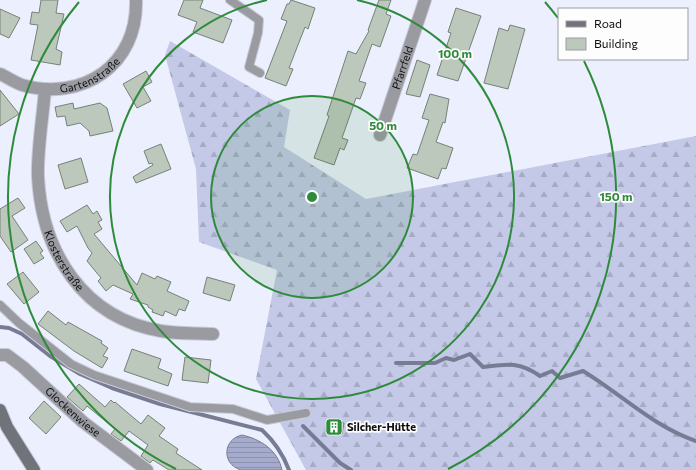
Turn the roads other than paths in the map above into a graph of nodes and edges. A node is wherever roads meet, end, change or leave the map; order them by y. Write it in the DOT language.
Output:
graph roads {
  1 [pos="136,0"];
  2 [pos="230,0"];
  3 [pos="425,0"];
  4 [pos="260,73"];
  5 [pos="0,74"];
  6 [pos="44,89"];
  7 [pos="380,135"];
  8 [pos="0,305"];
  9 [pos="213,334"];
  10 [pos="0,356"];
  11 [pos="0,410"];
  12 [pos="306,413"];
  13 [pos="34,470"];
  14 [pos="147,470"];
  1 -- 6 [label="street, Gartenstraße"];
  2 -- 4 [label="lane"];
  3 -- 7 [label="street, Pfarrfeld"];
  5 -- 6 [label="street, Gartenstraße"];
  6 -- 9 [label="street, Klosterstraße"];
  8 -- 12 [label="lane"];
  10 -- 14 [label="street, Glockenwiese"];
  11 -- 13 [label="street"];
}
